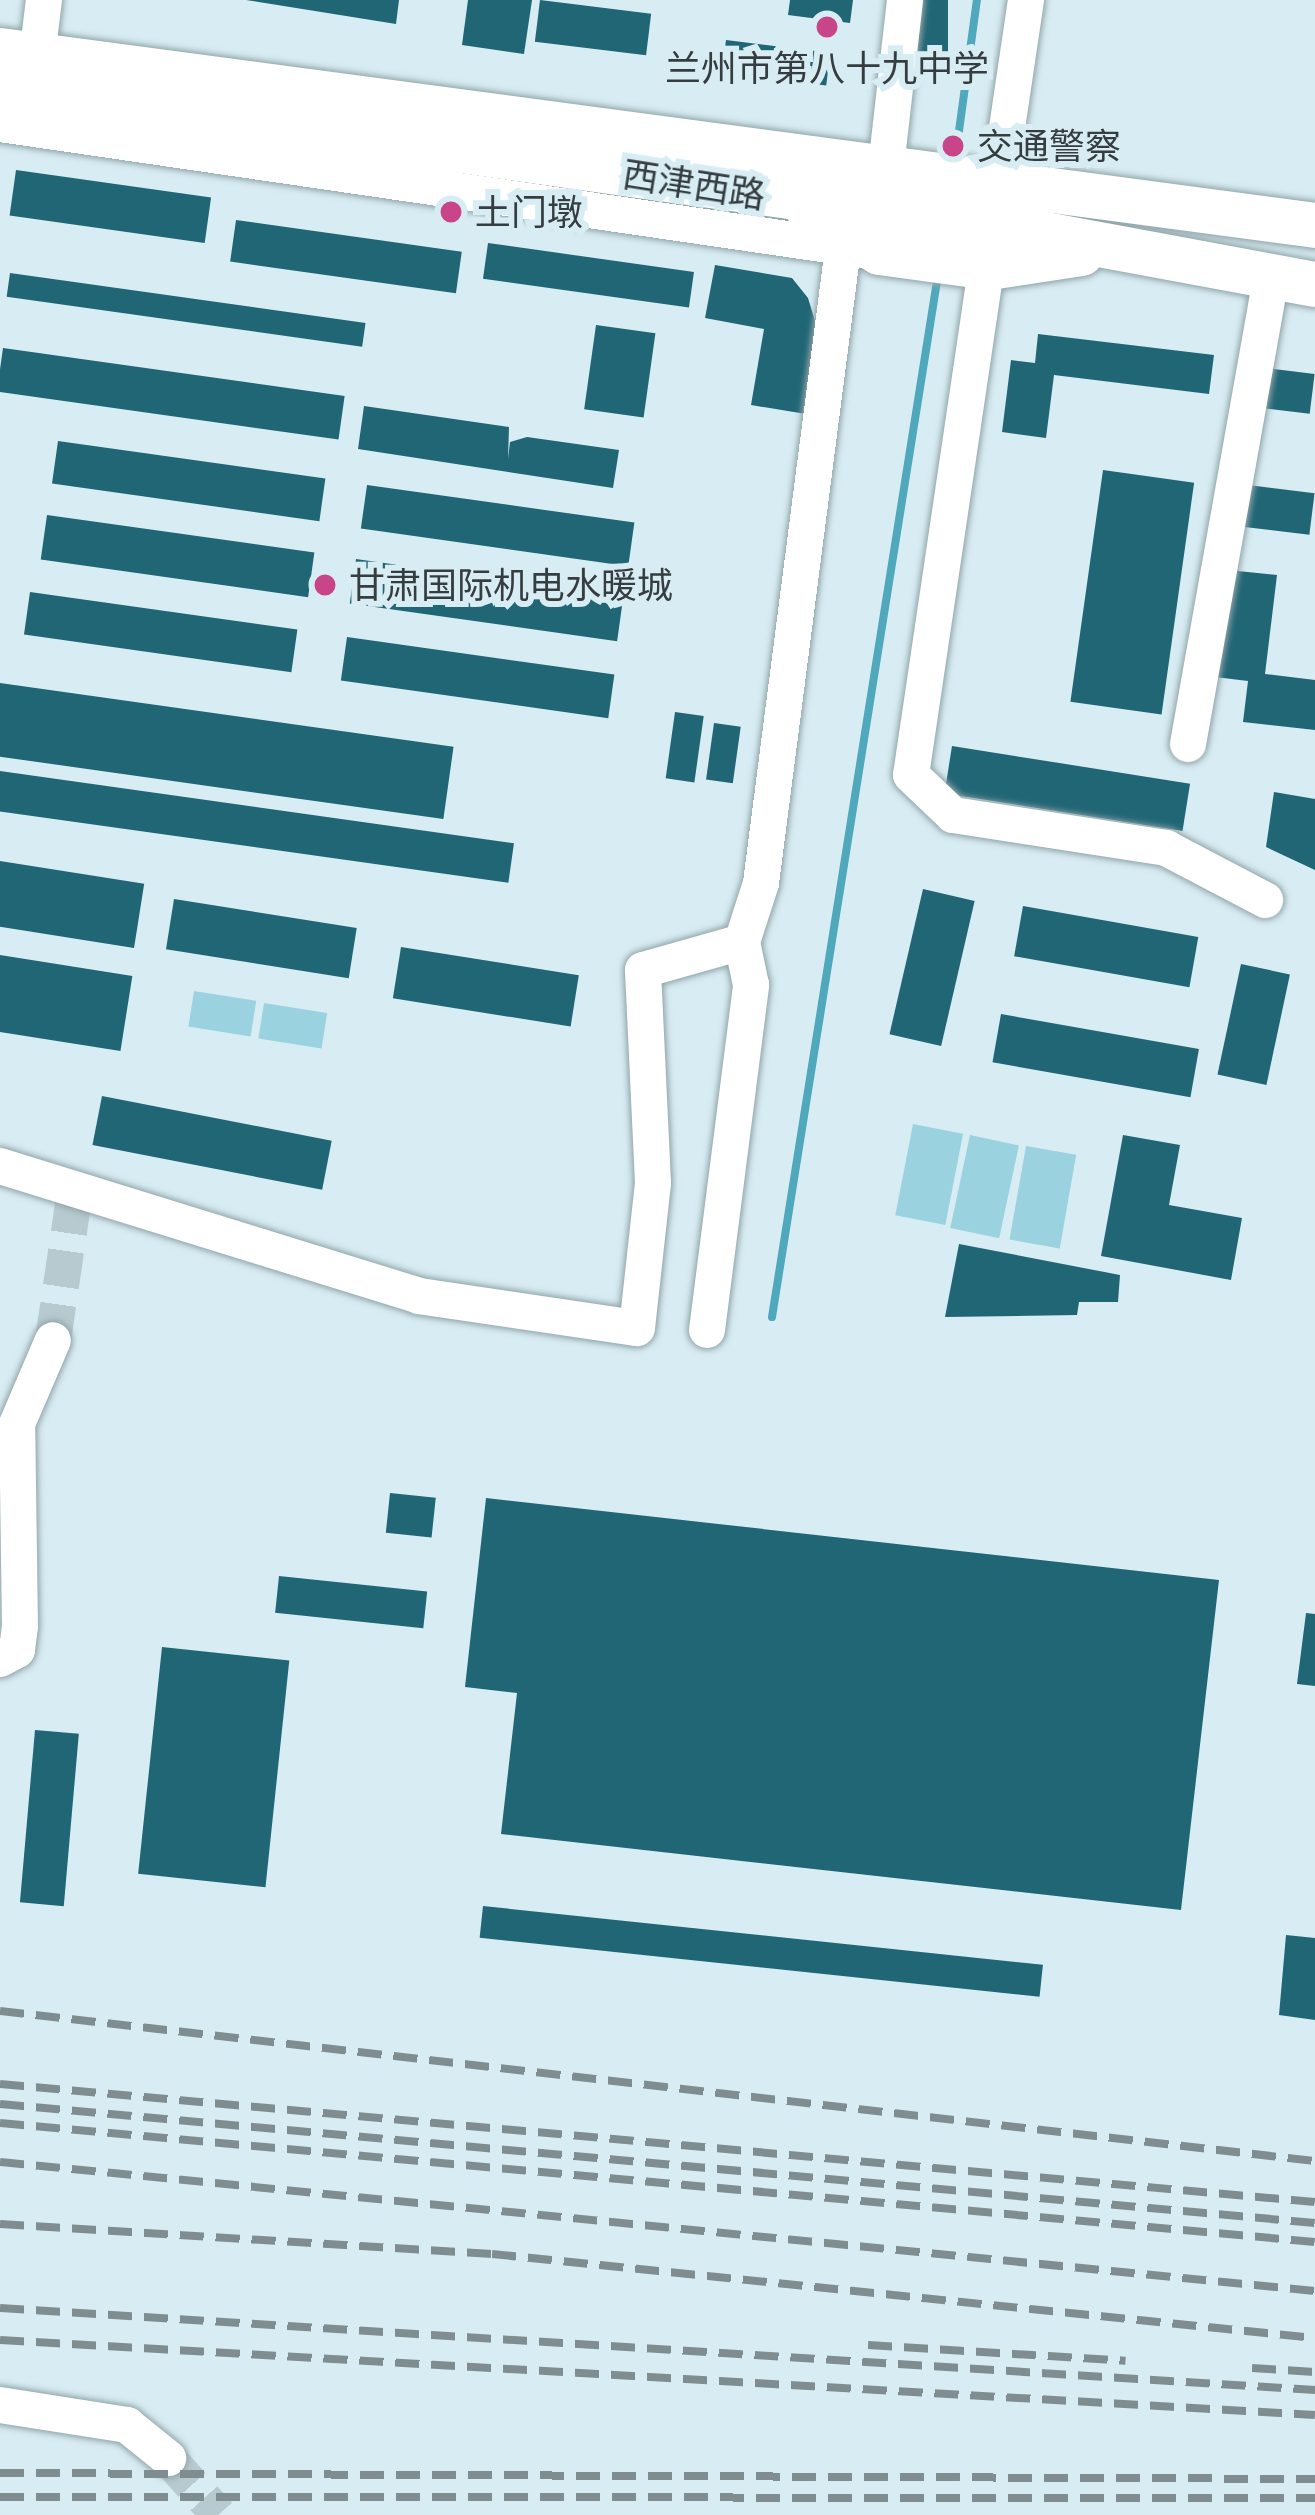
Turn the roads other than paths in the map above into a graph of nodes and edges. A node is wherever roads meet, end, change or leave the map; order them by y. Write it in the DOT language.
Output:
graph roads {
  1 [pos="44,0"];
  2 [pos="905,0"];
  3 [pos="1026,0"];
  4 [pos="18,53"];
  5 [pos="0,86"];
  6 [pos="0,124"];
  7 [pos="899,168"];
  8 [pos="794,201"];
  9 [pos="1315,225"];
  10 [pos="975,228"];
  11 [pos="861,250"];
  12 [pos="1293,280"];
  13 [pos="1188,744"];
  14 [pos="1265,900"];
  15 [pos="742,942"];
  16 [pos="0,1166"];
  17 [pos="707,1330"];
  18 [pos="53,1340"];
  19 [pos="0,1659"];
  20 [pos="0,2405"];
  21 [pos="168,2458"];
  1 -- 4 [label="street"];
  2 -- 7 [label="street"];
  3 -- 10 [label="street"];
  4 -- 7 [label="main road, 西津西路"];
  5 -- 8 [label="main road, 西津西路"];
  6 -- 11 [label="street"];
  7 -- 10 [label="main road, 西津西路"];
  8 -- 10 [label="main road, 西津西路"];
  8 -- 11 [label="main road"];
  9 -- 10 [label="main road, 西津西路"];
  10 -- 11 [label="main road"];
  10 -- 12 [label="main road, 西津西路"];
  10 -- 14 [label="street"];
  11 -- 15 [label="street"];
  12 -- 13 [label="street"];
  15 -- 16 [label="street"];
  15 -- 17 [label="street"];
  18 -- 19 [label="street"];
  20 -- 21 [label="street"];
}
